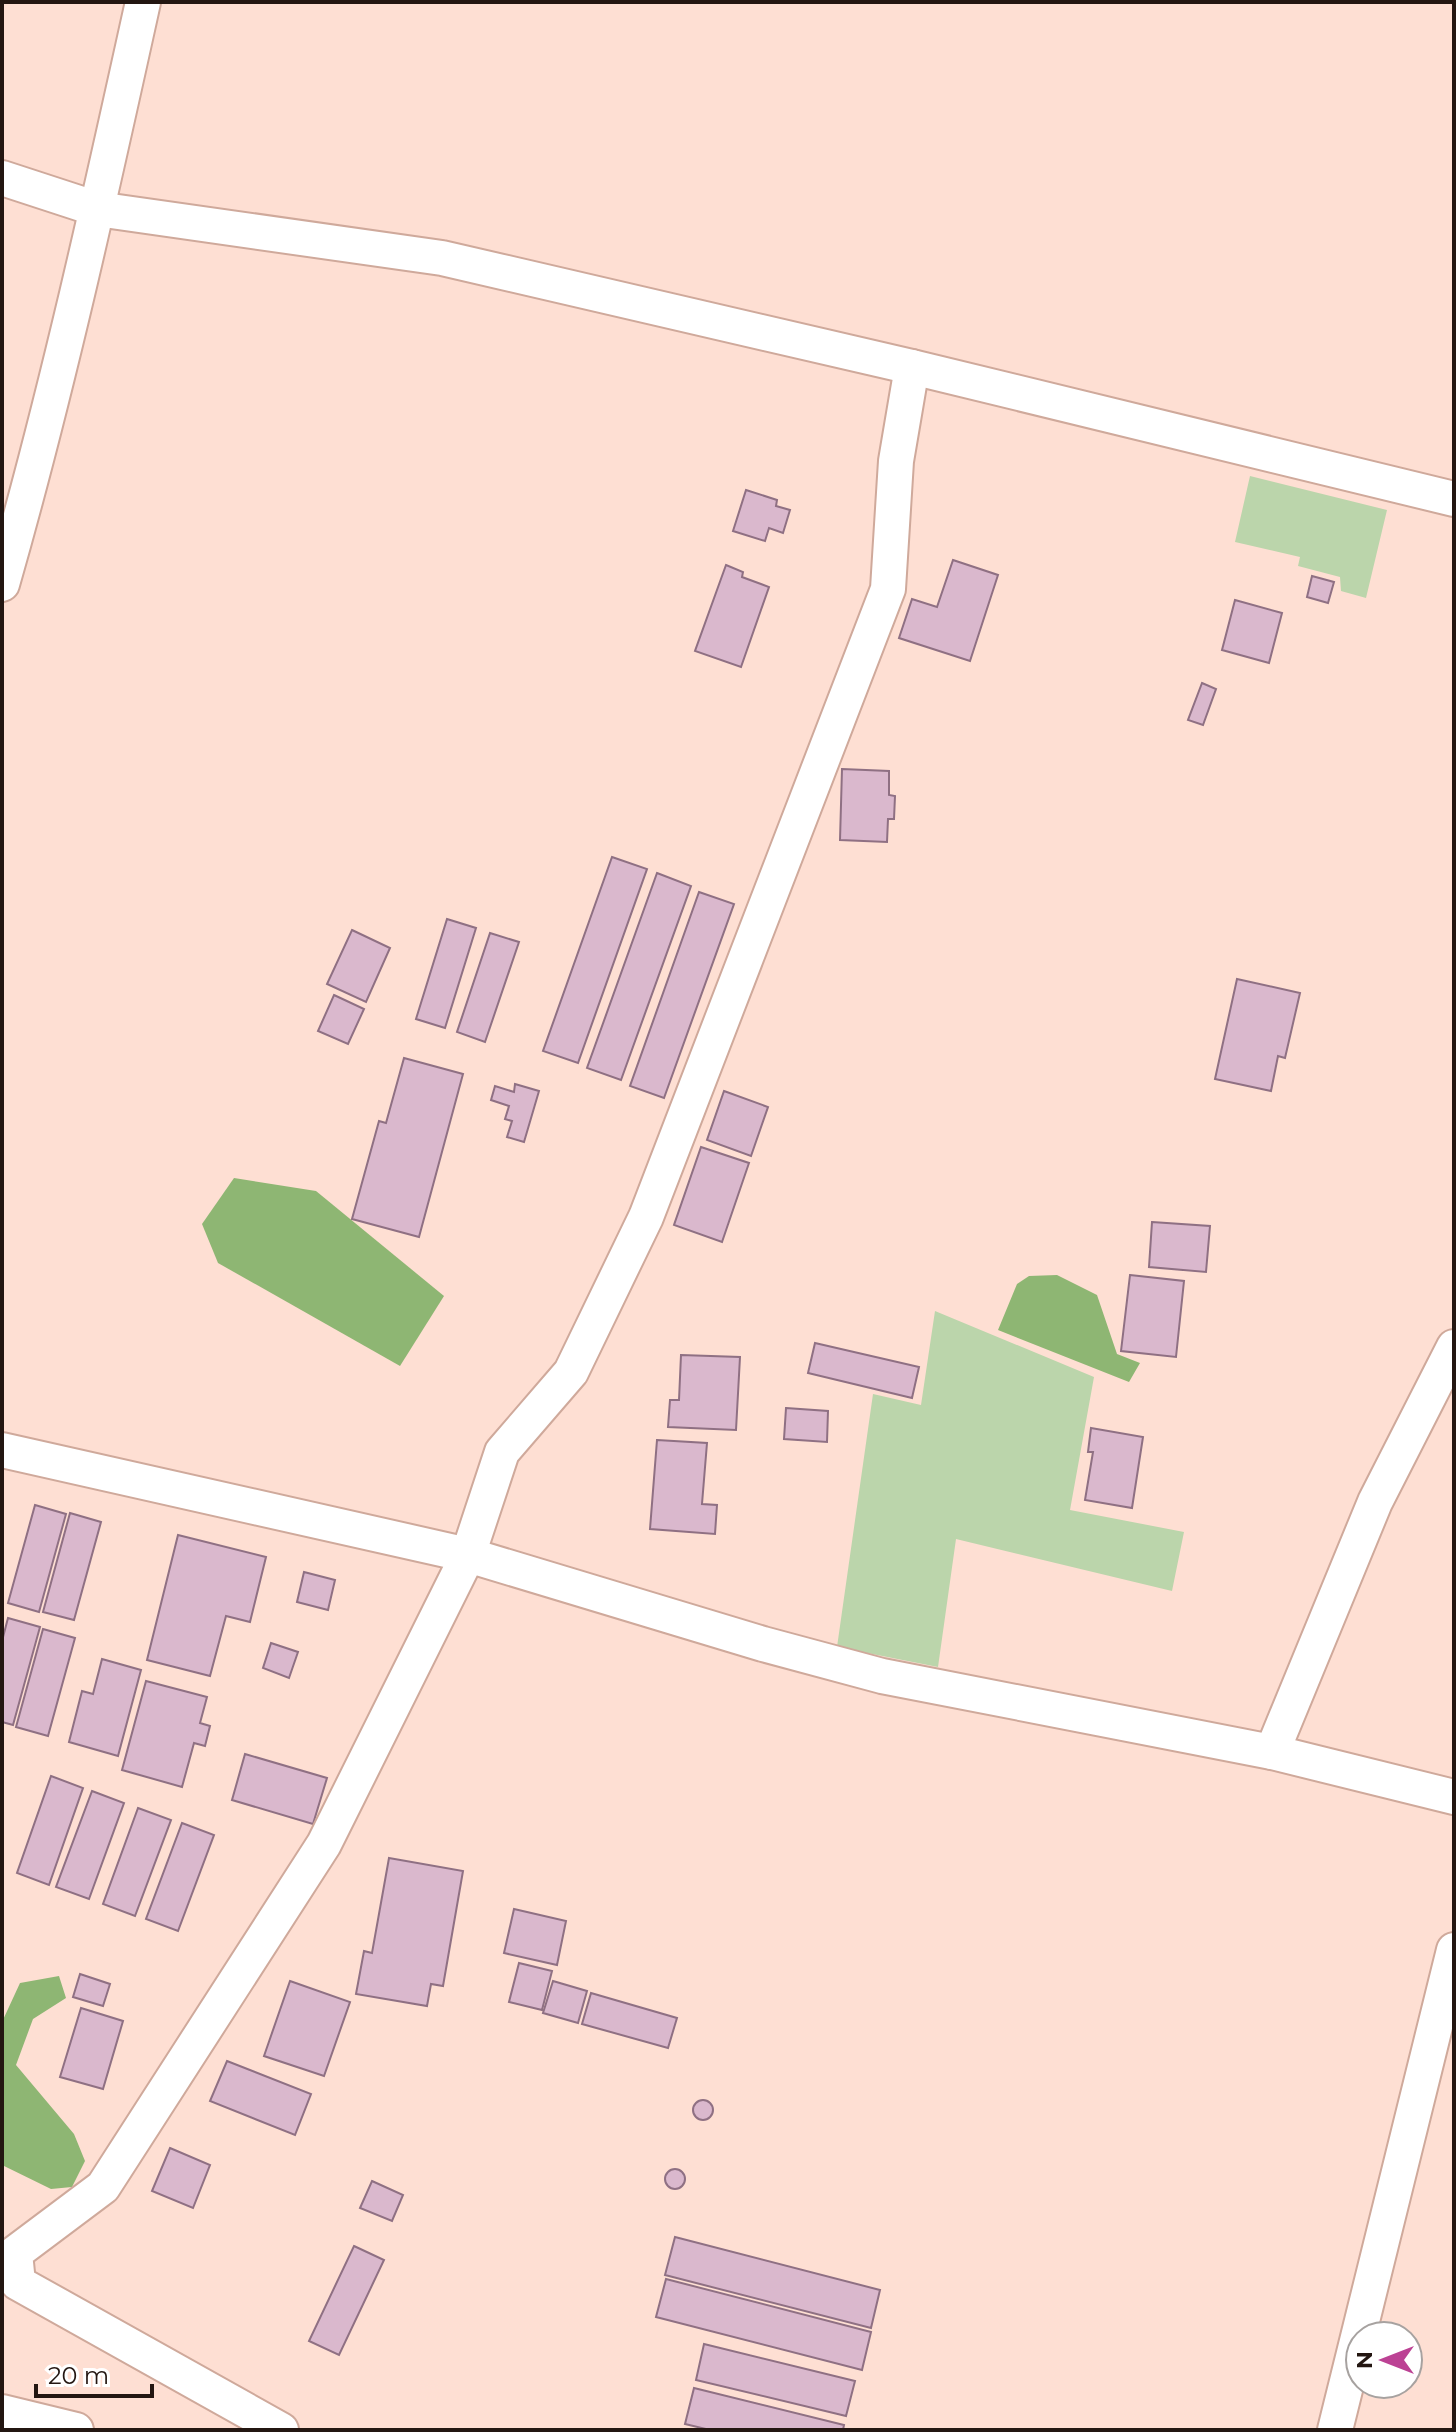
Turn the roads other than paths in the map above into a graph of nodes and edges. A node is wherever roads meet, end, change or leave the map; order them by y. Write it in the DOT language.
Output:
graph roads {
  1 [pos="143,2"];
  2 [pos="2,178"];
  3 [pos="97,209"];
  4 [pos="912,367"];
  5 [pos="1454,499"];
  6 [pos="2,584"];
  7 [pos="1454,1347"];
  8 [pos="2,1450"];
  9 [pos="468,1555"];
  10 [pos="1272,1752"];
  11 [pos="1454,1797"];
  12 [pos="1454,1950"];
  13 [pos="2,2412"];
  14 [pos="76,2430"];
  15 [pos="281,2430"];
  16 [pos="1335,2430"];
  1 -- 3 [label="street"];
  2 -- 3 [label="street"];
  3 -- 4 [label="street"];
  3 -- 6 [label="street"];
  4 -- 5 [label="street"];
  4 -- 9 [label="street"];
  7 -- 10 [label="street"];
  8 -- 9 [label="street"];
  9 -- 10 [label="street"];
  9 -- 15 [label="street"];
  10 -- 11 [label="street"];
  12 -- 16 [label="street"];
  13 -- 14 [label="street"];
}
